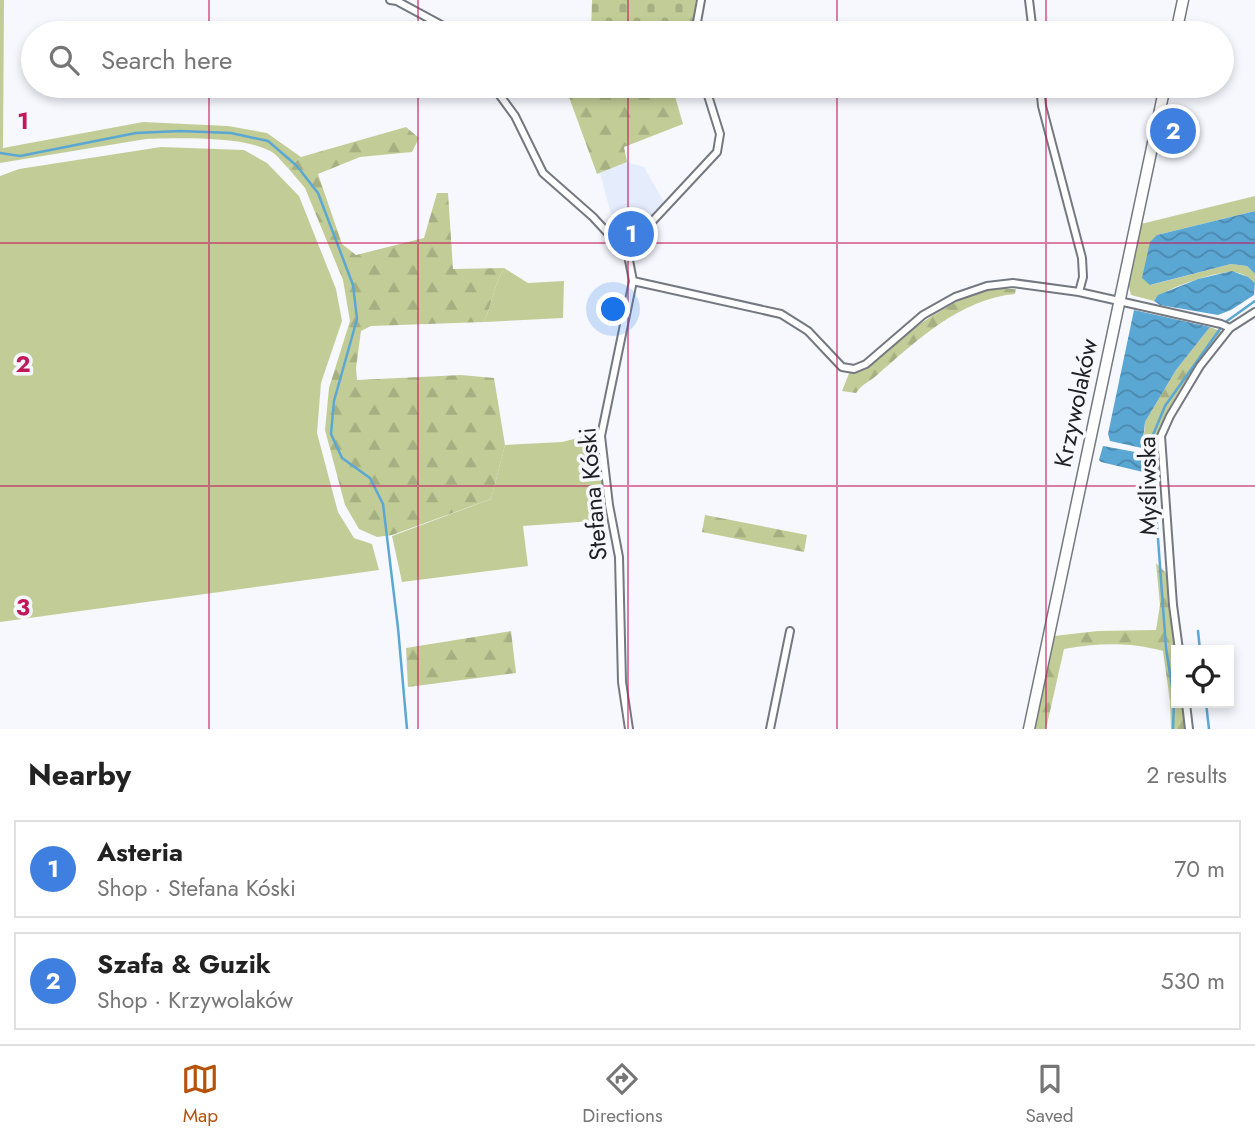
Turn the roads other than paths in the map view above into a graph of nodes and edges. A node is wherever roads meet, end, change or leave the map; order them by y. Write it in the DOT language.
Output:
graph roads {
  1 [pos="390,0"];
  2 [pos="701,0"];
  3 [pos="1029,0"];
  4 [pos="1183,0"];
  5 [pos="434,21"];
  6 [pos="697,21"];
  7 [pos="1032,21"];
  8 [pos="1179,21"];
  9 [pos="502,98"];
  10 [pos="709,98"];
  11 [pos="1041,98"];
  12 [pos="1162,98"];
  13 [pos="628,256"];
  14 [pos="633,281"];
  15 [pos="1079,292"];
  16 [pos="1119,300"];
  17 [pos="1255,312"];
  18 [pos="1230,328"];
  19 [pos="790,631"];
  20 [pos="1178,645"];
  21 [pos="1187,708"];
  22 [pos="629,729"];
  23 [pos="770,729"];
  24 [pos="1029,729"];
  25 [pos="1189,729"];
  1 -- 5 [label="street"];
  2 -- 6 [label="street"];
  3 -- 7 [label="street"];
  4 -- 8 [label="street"];
  9 -- 13 [label="street"];
  10 -- 13 [label="street"];
  11 -- 15 [label="street"];
  12 -- 16 [label="street, Krzywolaków"];
  13 -- 14 [label="street, Stefana Kóski"];
  14 -- 15 [label="street"];
  14 -- 22 [label="street, Stefana Kóski"];
  15 -- 16 [label="street"];
  16 -- 18 [label="street"];
  16 -- 24 [label="street, Krzywolaków"];
  17 -- 18 [label="street, Myśliwska"];
  18 -- 20 [label="street, Myśliwska"];
  19 -- 23 [label="street"];
  21 -- 25 [label="street"];
}
